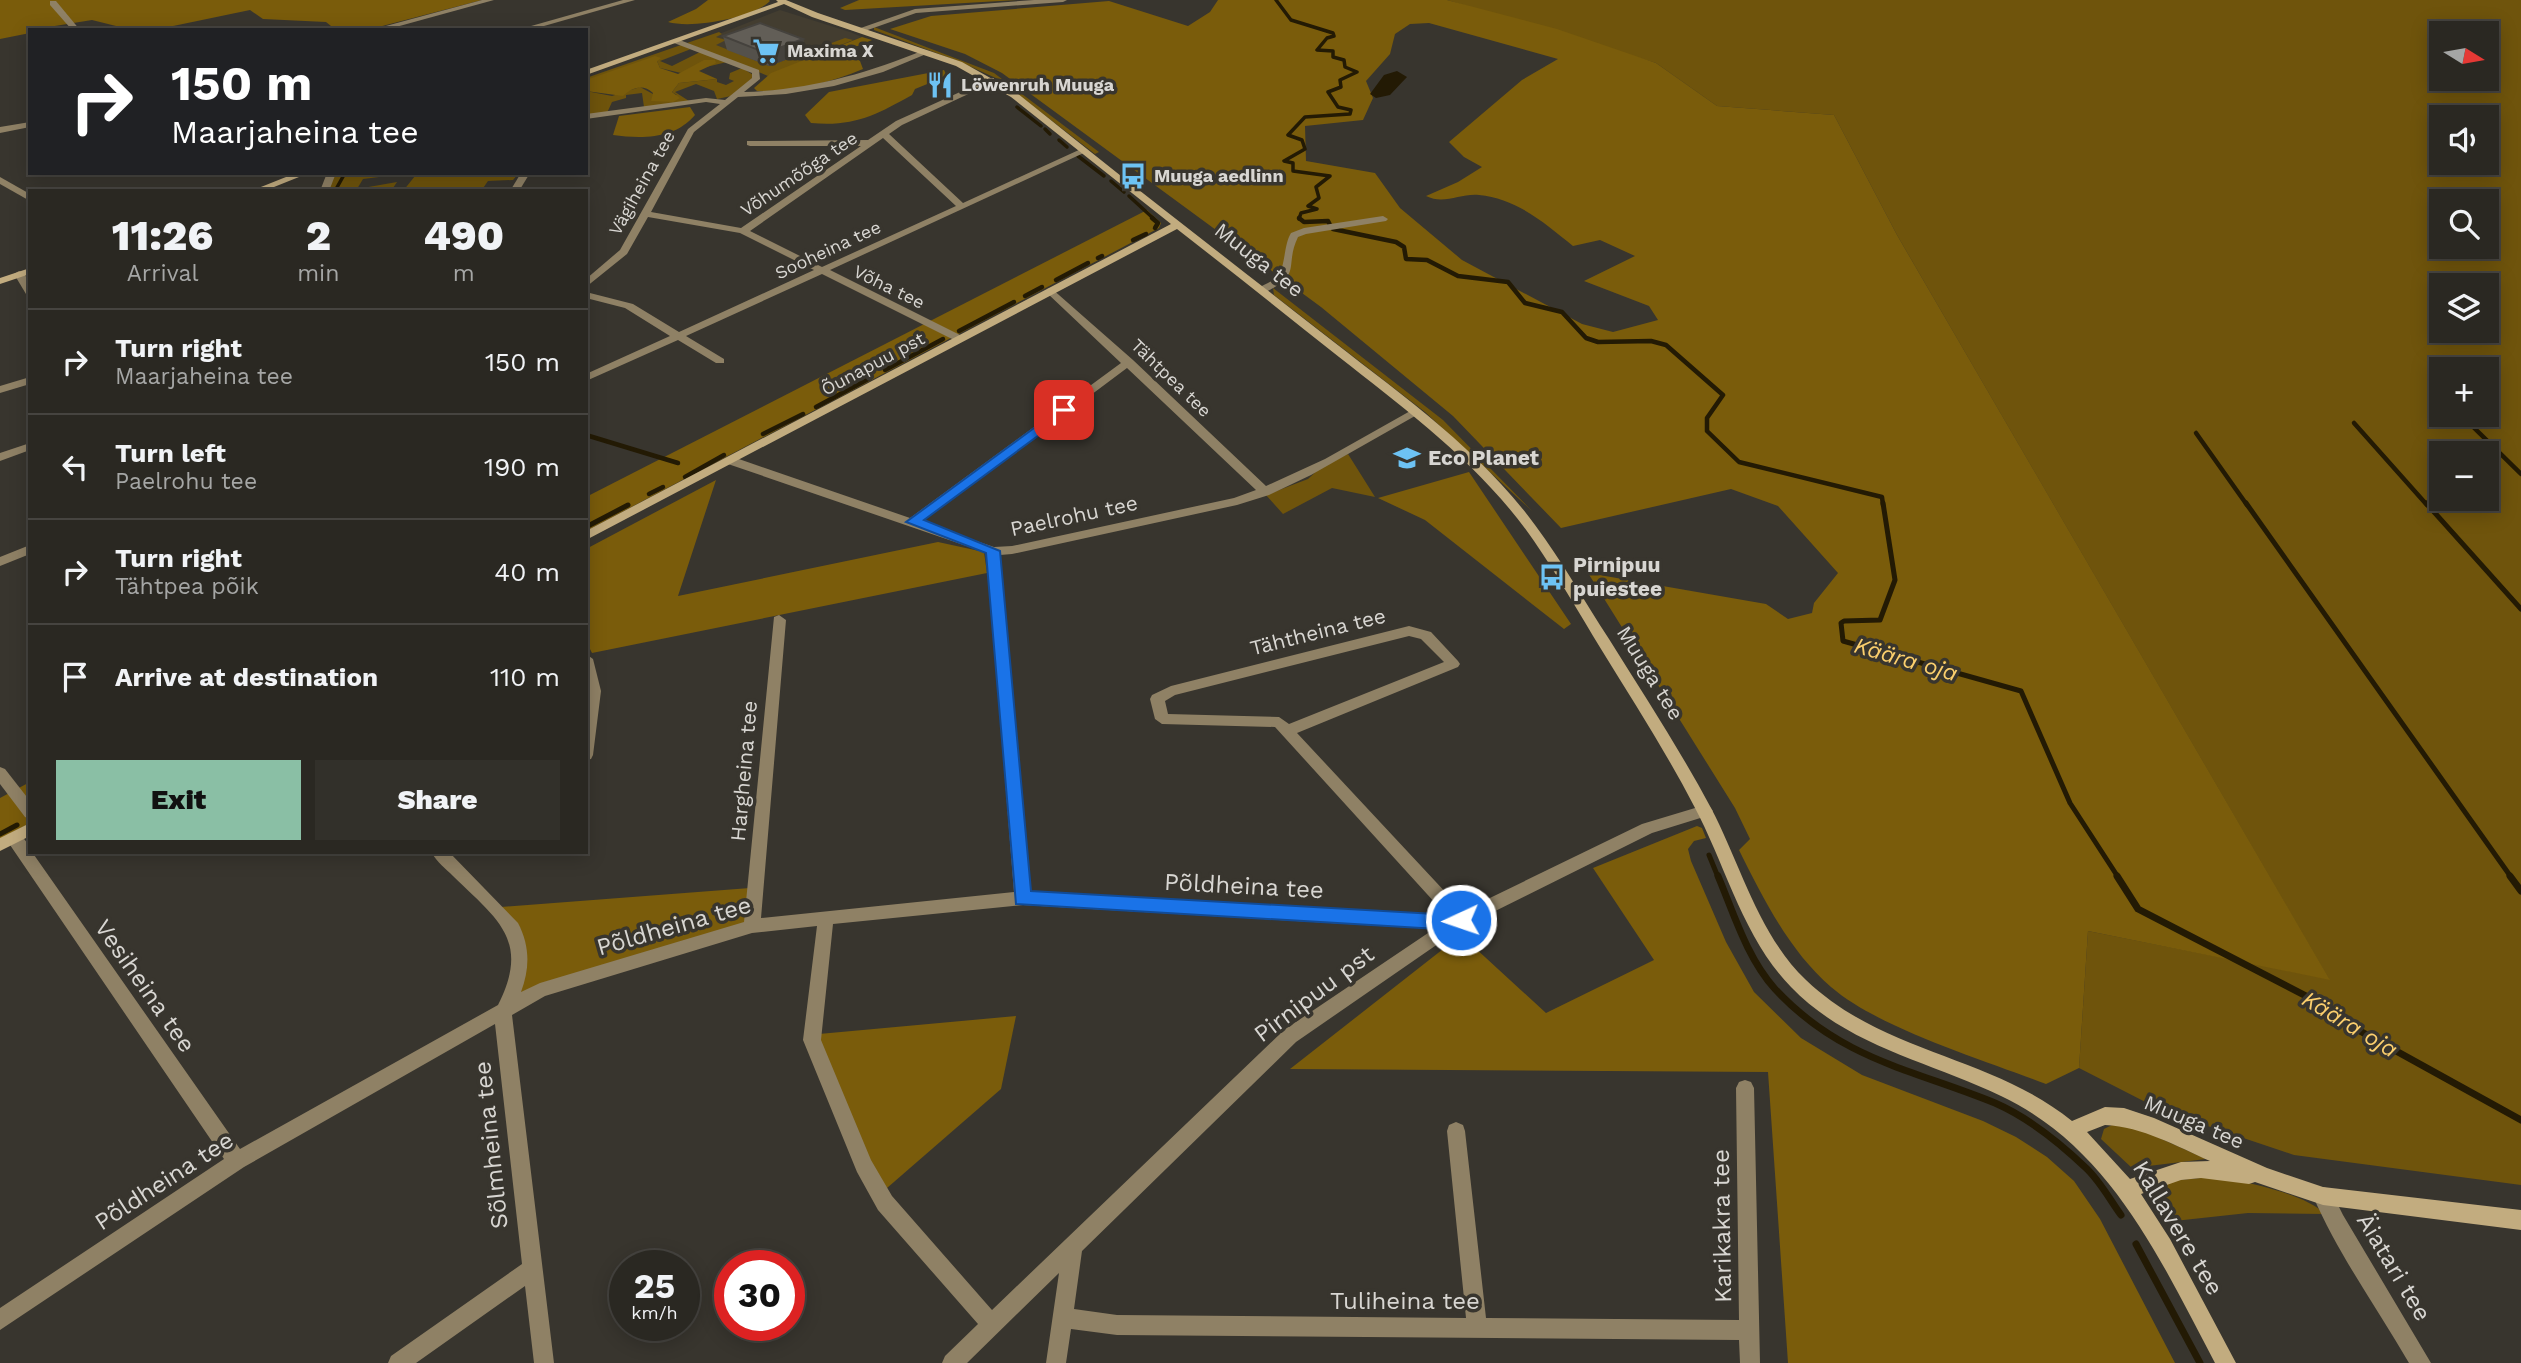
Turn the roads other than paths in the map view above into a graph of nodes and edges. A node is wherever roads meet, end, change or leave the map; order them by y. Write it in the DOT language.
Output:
graph roads {
  1 [pos="490,0"];
  2 [pos="631,0"];
  3 [pos="1063,0"];
  4 [pos="782,1"];
  5 [pos="53,3"];
  6 [pos="74,28"];
  7 [pos="384,28"];
  8 [pos="528,28"];
  9 [pos="859,30"];
  10 [pos="677,41"];
  11 [pos="927,52"];
  12 [pos="588,72"];
  13 [pos="991,80"];
  14 [pos="737,94"];
  15 [pos="725,102"];
  16 [pos="588,117"];
  17 [pos="28,124"];
  18 [pos="0,131"];
  19 [pos="883,133"];
  20 [pos="750,143"];
  21 [pos="872,143"];
  22 [pos="1084,151"];
  23 [pos="299,175"];
  24 [pos="0,180"];
  25 [pos="261,189"];
  26 [pos="28,197"];
  27 [pos="961,206"];
  28 [pos="645,214"];
  29 [pos="1383,219"];
  30 [pos="1177,225"];
  31 [pos="744,231"];
  32 [pos="821,271"];
  33 [pos="24,272"];
  34 [pos="0,281"];
  35 [pos="588,282"];
  36 [pos="1261,290"];
  37 [pos="1051,291"];
  38 [pos="588,296"];
  39 [pos="679,336"];
  40 [pos="960,339"];
  41 [pos="720,361"];
  42 [pos="1129,362"];
  43 [pos="588,377"];
  44 [pos="28,381"];
  45 [pos="0,390"];
  46 [pos="1416,412"];
  47 [pos="28,447"];
  48 [pos="0,457"];
  49 [pos="732,461"];
  50 [pos="1265,492"];
  51 [pos="913,522"];
  52 [pos="588,535"];
  53 [pos="28,550"];
  54 [pos="993,551"];
  55 [pos="0,562"];
  56 [pos="779,620"];
  57 [pos="588,663"];
  58 [pos="1287,731"];
  59 [pos="588,739"];
  60 [pos="0,773"];
  61 [pos="28,810"];
  62 [pos="1705,811"];
  63 [pos="15,838"];
  64 [pos="441,854"];
  65 [pos="1023,898"];
  66 [pos="826,918"];
  67 [pos="1458,921"];
  68 [pos="752,926"];
  69 [pos="503,1014"];
  70 [pos="1745,1088"];
  71 [pos="2073,1129"];
  72 [pos="1456,1131"];
  73 [pos="236,1161"];
  74 [pos="2264,1177"];
  75 [pos="2128,1189"];
  76 [pos="2323,1196"];
  77 [pos="2521,1220"];
  78 [pos="1072,1249"];
  79 [pos="531,1270"];
  80 [pos="1062,1318"];
  81 [pos="0,1320"];
  82 [pos="991,1324"];
  83 [pos="1477,1328"];
  84 [pos="1748,1330"];
  85 [pos="398,1363"];
  86 [pos="544,1363"];
  87 [pos="952,1363"];
  88 [pos="1056,1363"];
  89 [pos="1750,1363"];
  90 [pos="2227,1363"];
  91 [pos="2421,1363"];
  1 -- 7 [label="street"];
  2 -- 8 [label="street"];
  3 -- 9 [label="street"];
  4 -- 9 [label="main road, Muuga tee"];
  4 -- 10 [label="main road"];
  5 -- 6 [label="street"];
  9 -- 11 [label="main road, Muuga tee"];
  10 -- 12 [label="main road"];
  10 -- 14 [label="street, Vägiheina tee"];
  11 -- 13 [label="main road, Muuga tee"];
  11 -- 14 [label="street"];
  13 -- 19 [label="street, Võhumõõga tee"];
  13 -- 22 [label="main road, Muuga tee"];
  14 -- 15 [label="street, Vägiheina tee"];
  15 -- 16 [label="street"];
  15 -- 28 [label="street, Vägiheina tee"];
  17 -- 18 [label="street"];
  19 -- 21 [label="street, Võhumõõga tee"];
  19 -- 27 [label="street"];
  20 -- 21 [label="street, Võhumõõga tee"];
  21 -- 31 [label="street, Võhumõõga tee"];
  22 -- 27 [label="street, Sooheina tee"];
  22 -- 30 [label="main road, Muuga tee"];
  23 -- 25 [label="main road"];
  24 -- 26 [label="street"];
  27 -- 32 [label="street, Sooheina tee"];
  28 -- 31 [label="street, Võha tee"];
  28 -- 35 [label="street, Vägiheina tee"];
  29 -- 36 [label="street"];
  30 -- 36 [label="main road, Muuga tee"];
  30 -- 37 [label="main road, Õunapuu pst"];
  31 -- 32 [label="street, Võha tee"];
  32 -- 39 [label="street, Sooheina tee"];
  32 -- 40 [label="street, Võha tee"];
  33 -- 34 [label="main road"];
  36 -- 46 [label="main road, Muuga tee"];
  37 -- 40 [label="main road, Õunapuu pst"];
  37 -- 42 [label="street, Tähtpea tee"];
  38 -- 39 [label="street"];
  39 -- 41 [label="street"];
  39 -- 43 [label="street, Sooheina tee"];
  40 -- 49 [label="main road, Õunapuu pst"];
  42 -- 50 [label="street, Tähtpea tee"];
  42 -- 51 [label="street"];
  44 -- 45 [label="street"];
  46 -- 50 [label="street, Paelrohu tee"];
  46 -- 62 [label="main road, Muuga tee"];
  47 -- 48 [label="street"];
  49 -- 51 [label="street, Paelrohu tee"];
  49 -- 52 [label="main road, Õunapuu pst"];
  50 -- 54 [label="street, Paelrohu tee"];
  51 -- 54 [label="street, Paelrohu tee"];
  53 -- 55 [label="street"];
  54 -- 65 [label="street"];
  56 -- 68 [label="street, Hargheina tee"];
  57 -- 59 [label="street"];
  58 -- 58 [label="street, Tähtheina tee"];
  58 -- 67 [label="street"];
  60 -- 61 [label="street"];
  62 -- 67 [label="street, Pirnipuu pst"];
  62 -- 71 [label="main road, Muuga tee"];
  63 -- 73 [label="street, Vesiheina tee"];
  64 -- 69 [label="street"];
  65 -- 66 [label="street, Põldheina tee"];
  65 -- 67 [label="street, Põldheina tee"];
  66 -- 68 [label="street, Põldheina tee"];
  66 -- 82 [label="street"];
  67 -- 78 [label="street, Pirnipuu pst"];
  68 -- 69 [label="street, Põldheina tee"];
  69 -- 73 [label="street, Põldheina tee"];
  69 -- 79 [label="street, Sõlmheina tee"];
  70 -- 84 [label="street, Karikakra tee"];
  71 -- 74 [label="main road, Muuga tee"];
  71 -- 75 [label="main road, Kallavere tee"];
  72 -- 83 [label="street"];
  73 -- 81 [label="street, Põldheina tee"];
  74 -- 75 [label="main road, Muuga tee"];
  74 -- 76 [label="main road, Muuga tee"];
  75 -- 90 [label="main road, Kallavere tee"];
  76 -- 77 [label="main road, Muuga tee"];
  76 -- 91 [label="street, Äiatari tee"];
  78 -- 80 [label="street"];
  78 -- 82 [label="street, Pirnipuu pst"];
  79 -- 85 [label="street"];
  79 -- 86 [label="street, Sõlmheina tee"];
  80 -- 83 [label="street, Tuliheina tee"];
  80 -- 88 [label="street"];
  82 -- 87 [label="street, Pirnipuu pst"];
  83 -- 84 [label="street, Tuliheina tee"];
  84 -- 89 [label="street, Karikakra tee"];
}
